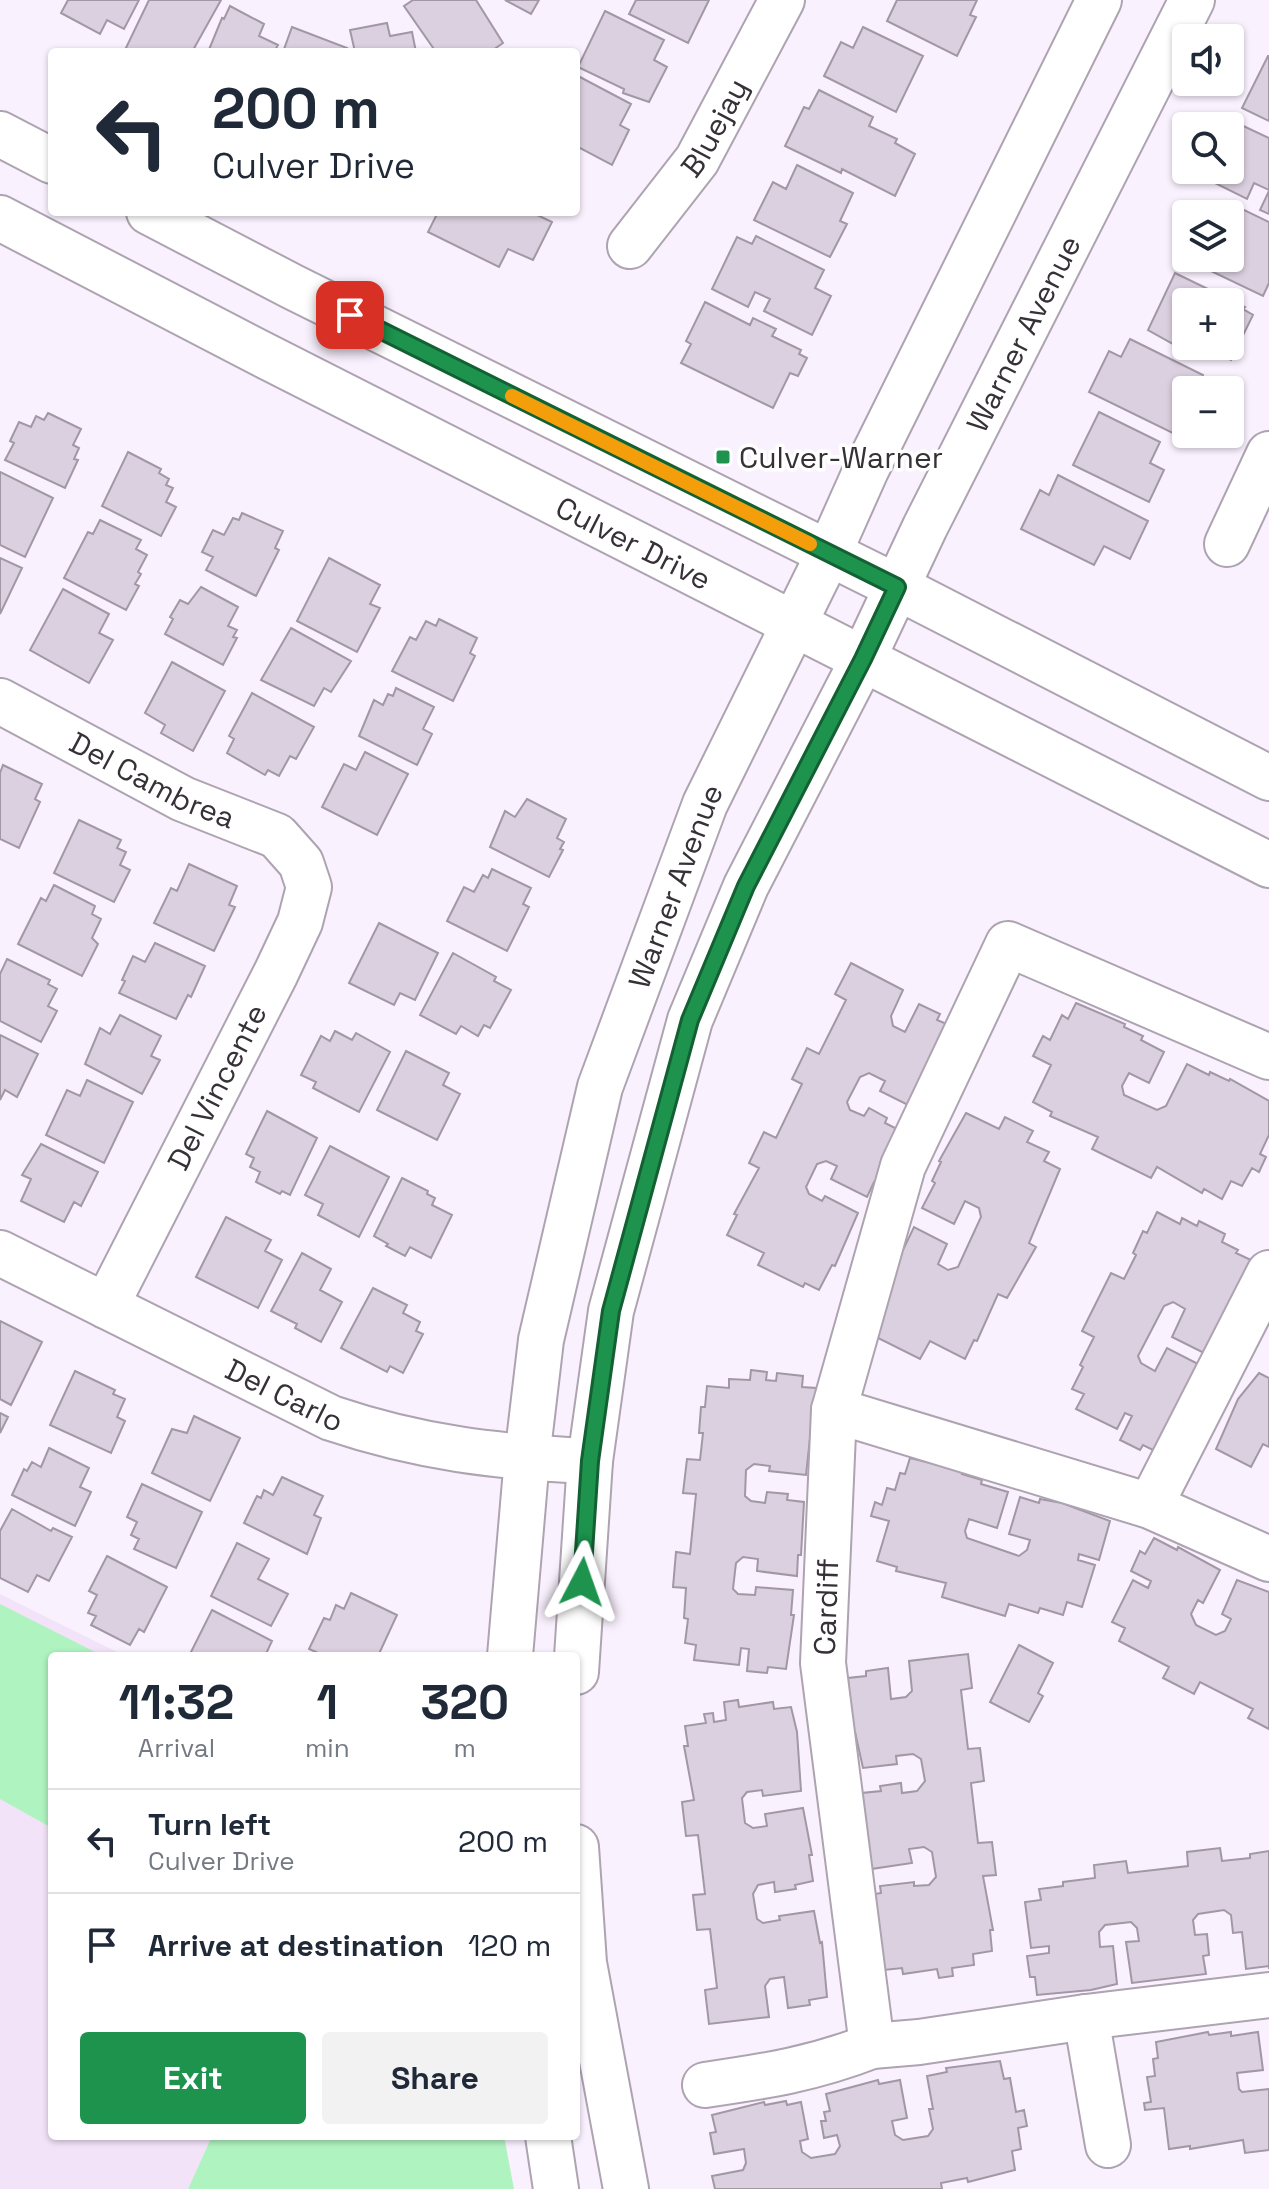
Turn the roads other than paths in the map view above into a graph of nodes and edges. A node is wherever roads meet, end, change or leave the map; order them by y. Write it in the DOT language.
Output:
graph roads {
  1 [pos="782,0"];
  2 [pos="1099,0"];
  3 [pos="1192,0"];
  4 [pos="0,134"];
  5 [pos="48,159"];
  6 [pos="157,216"];
  7 [pos="0,218"];
  8 [pos="630,246"];
  9 [pos="1269,454"];
  10 [pos="1227,544"];
  11 [pos="829,553"];
  12 [pos="897,587"];
  13 [pos="793,623"];
  14 [pos="863,659"];
  15 [pos="0,701"];
  16 [pos="1269,778"];
  17 [pos="301,863"];
  18 [pos="1269,865"];
  19 [pos="1269,1057"];
  20 [pos="0,1253"];
  21 [pos="1269,1273"];
  22 [pos="106,1306"];
  23 [pos="834,1410"];
  24 [pos="527,1458"];
  25 [pos="590,1461"];
  26 [pos="1150,1506"];
  27 [pos="1269,1559"];
  28 [pos="510,1652"];
  29 [pos="577,1652"];
  30 [pos="580,1905"];
  31 [pos="1269,1995"];
  32 [pos="1086,2017"];
  33 [pos="872,2046"];
  34 [pos="705,2085"];
  35 [pos="549,2140"];
  36 [pos="1108,2145"];
  37 [pos="556,2189"];
  38 [pos="626,2189"];
  1 -- 8 [label="street, Bluejay"];
  2 -- 11 [label="street, Warner Avenue"];
  3 -- 12 [label="street, Warner Avenue"];
  4 -- 5 [label="street"];
  6 -- 11 [label="street"];
  7 -- 13 [label="street, Culver Drive"];
  9 -- 10 [label="street"];
  11 -- 12 [label="street"];
  11 -- 13 [label="street, Warner Avenue"];
  12 -- 14 [label="street, Warner Avenue"];
  12 -- 16 [label="street"];
  13 -- 14 [label="street, Culver Drive"];
  13 -- 24 [label="street, Warner Avenue"];
  14 -- 18 [label="street, Culver Drive"];
  14 -- 25 [label="street, Warner Avenue"];
  15 -- 17 [label="street, Del Cambrea"];
  17 -- 22 [label="street, Del Vincente"];
  19 -- 23 [label="street, Cardiff"];
  20 -- 22 [label="street, Del Carlo"];
  21 -- 26 [label="street"];
  22 -- 24 [label="street, Del Carlo"];
  23 -- 26 [label="street"];
  23 -- 33 [label="street, Cardiff"];
  24 -- 25 [label="street, Del Carlo"];
  24 -- 28 [label="street, Warner Avenue"];
  25 -- 29 [label="street, Warner Avenue"];
  26 -- 27 [label="street"];
  30 -- 38 [label="street"];
  31 -- 32 [label="street"];
  32 -- 33 [label="street"];
  32 -- 36 [label="street"];
  33 -- 34 [label="street"];
  35 -- 37 [label="street"];
}
